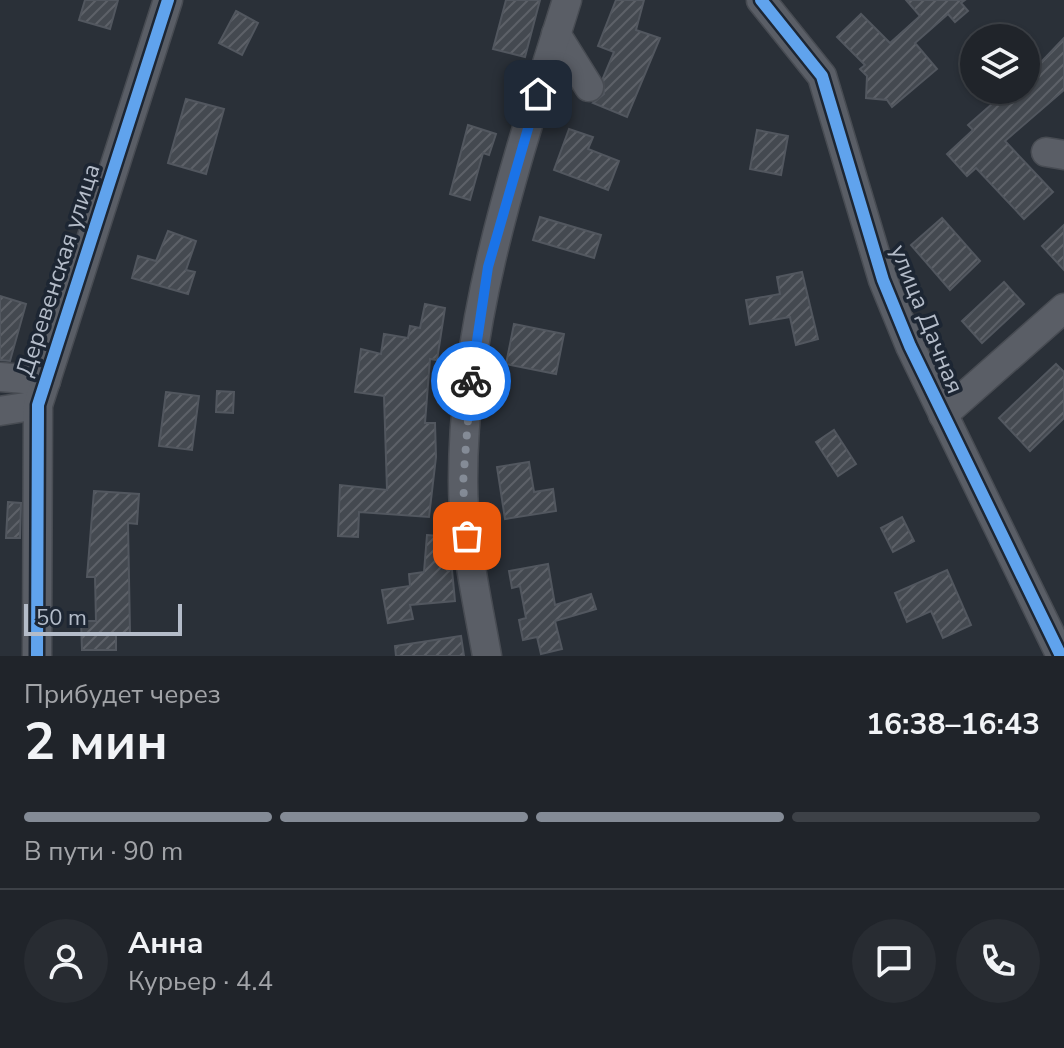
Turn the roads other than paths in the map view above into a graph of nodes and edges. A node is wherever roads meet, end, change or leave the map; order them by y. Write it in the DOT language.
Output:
graph roads {
  1 [pos="168,0"];
  2 [pos="567,0"];
  3 [pos="761,0"];
  4 [pos="556,34"];
  5 [pos="589,87"];
  6 [pos="1064,308"];
  7 [pos="0,377"];
  8 [pos="42,393"];
  9 [pos="0,411"];
  10 [pos="943,415"];
  11 [pos="37,656"];
  12 [pos="487,656"];
  13 [pos="1061,656"];
  1 -- 8 [label="street, Деревенская улица"];
  2 -- 4 [label="street"];
  3 -- 10 [label="street, улица Дачная"];
  4 -- 5 [label="street"];
  4 -- 12 [label="street"];
  6 -- 10 [label="street"];
  7 -- 8 [label="street"];
  8 -- 9 [label="street"];
  8 -- 11 [label="street, Деревенская улица"];
  10 -- 13 [label="street, улица Дачная"];
}
